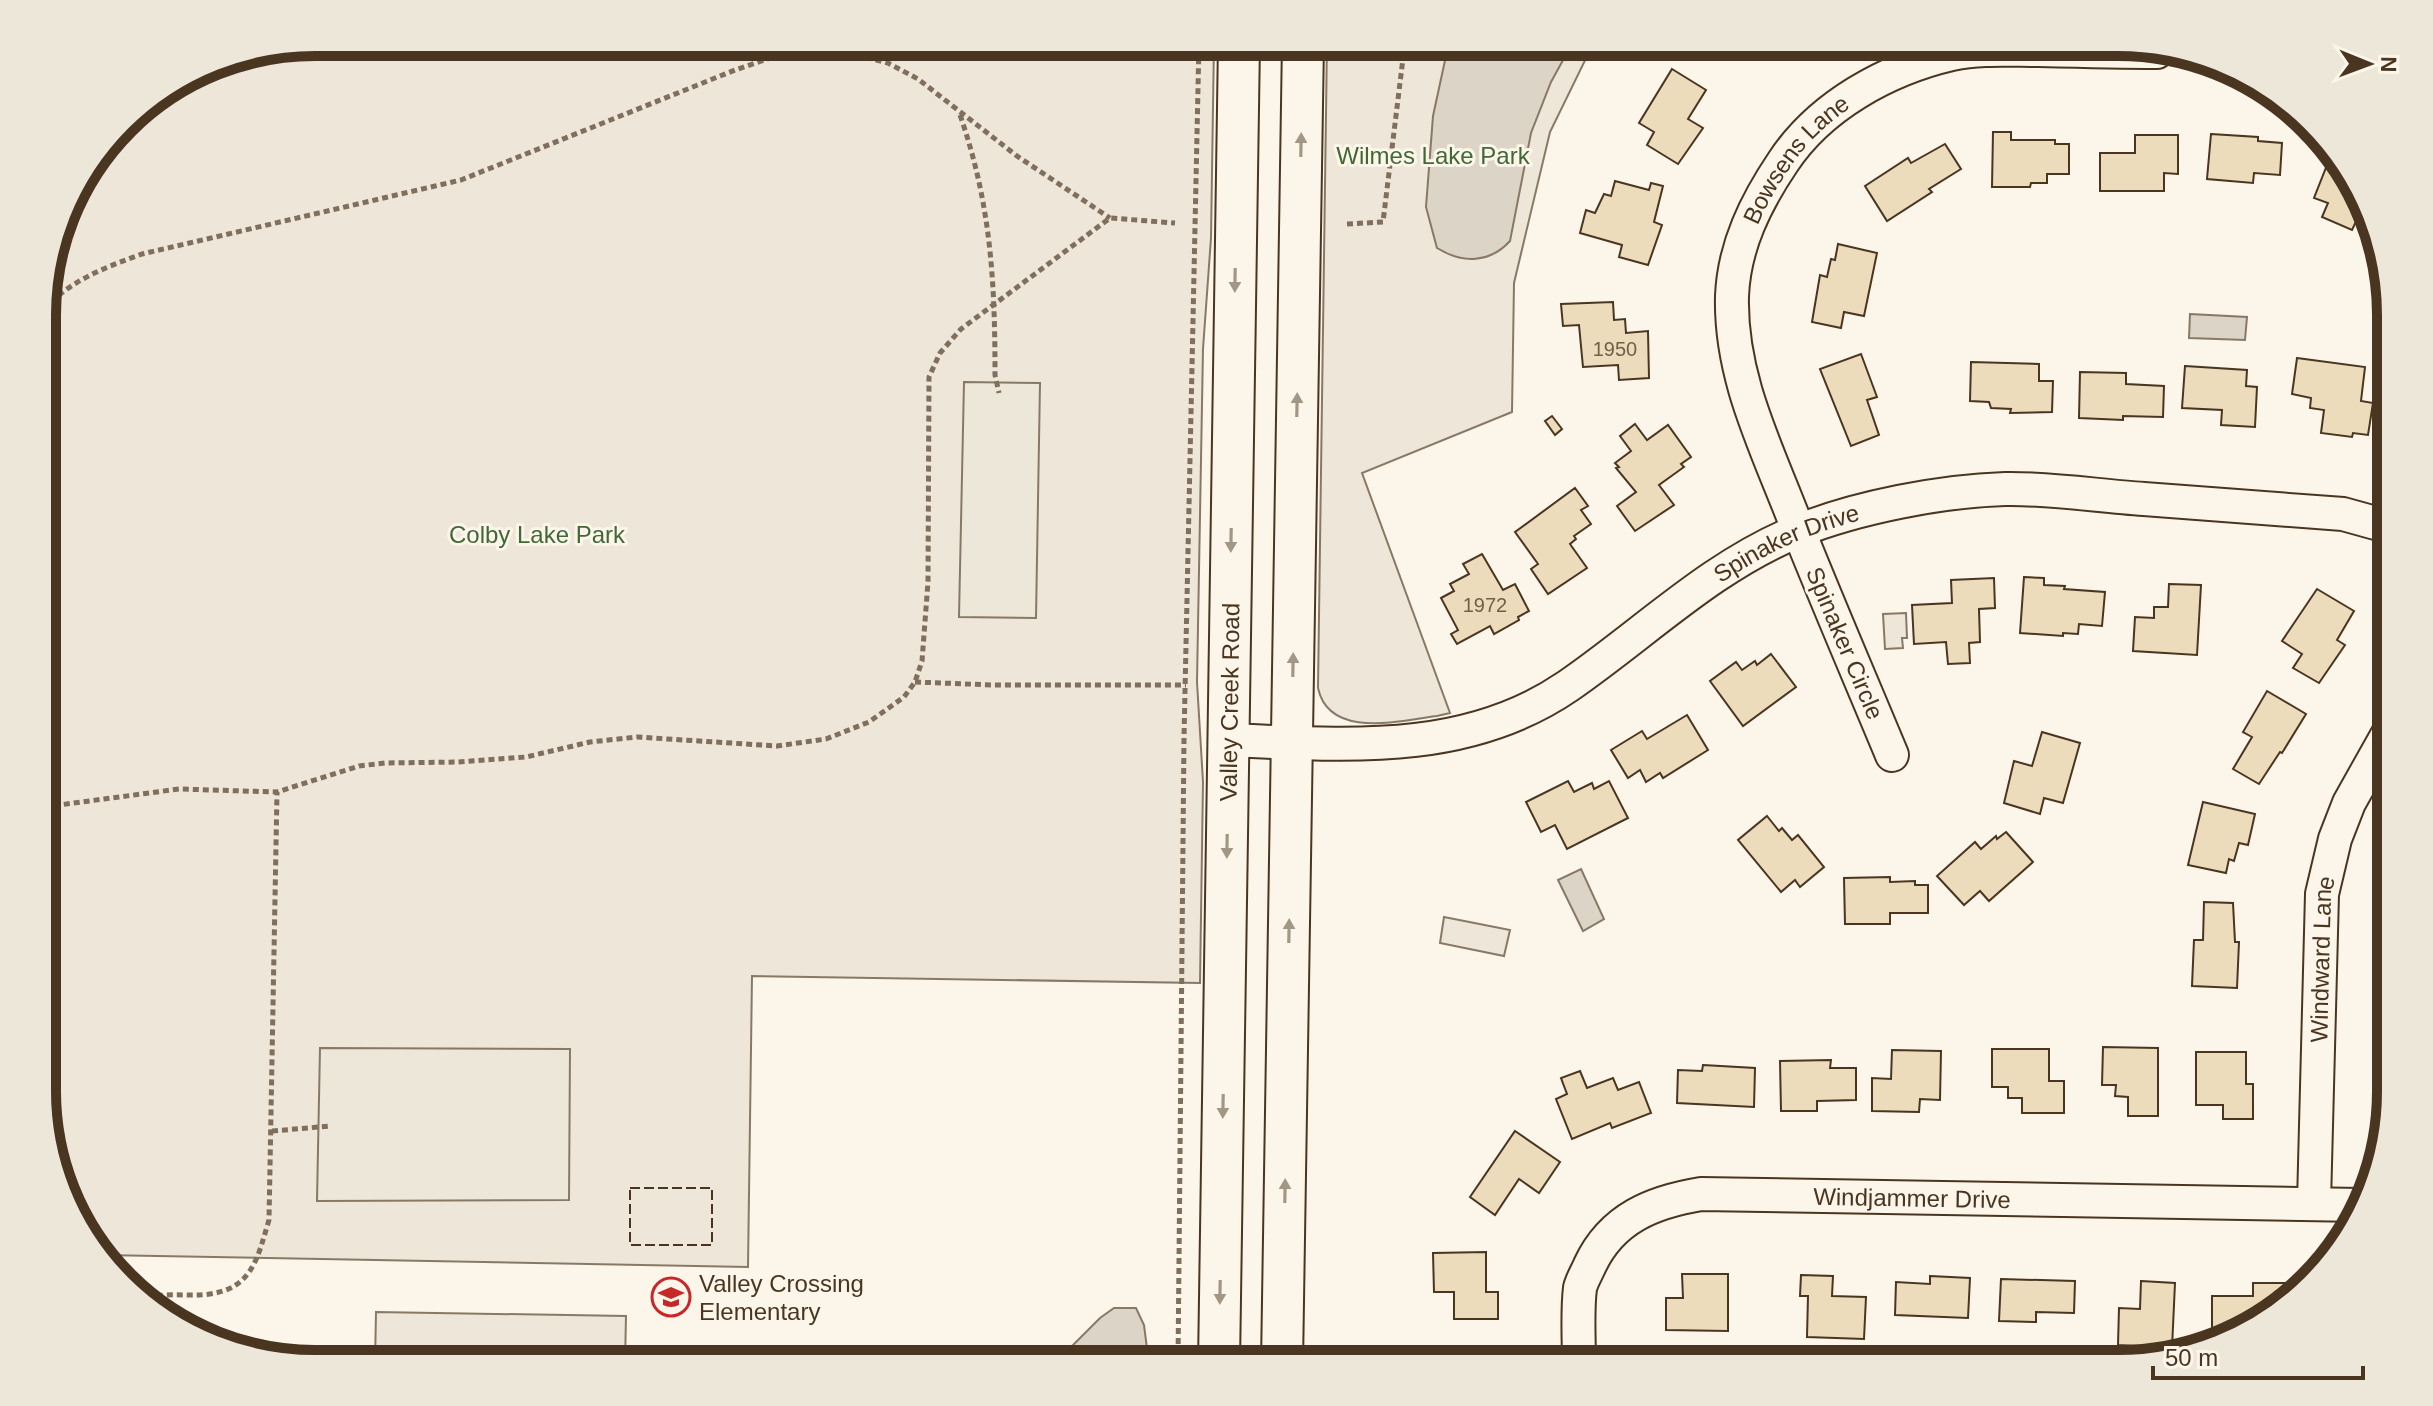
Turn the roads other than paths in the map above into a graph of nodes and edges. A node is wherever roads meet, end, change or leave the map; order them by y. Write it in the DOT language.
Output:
graph roads {
  1 [pos="1239,56"];
  2 [pos="1303,56"];
  3 [pos="1944,56"];
  4 [pos="2376,523"];
  5 [pos="1798,531"];
  6 [pos="1228,740"];
  7 [pos="1291,743"];
  8 [pos="1892,755"];
  9 [pos="2376,755"];
  10 [pos="2314,1203"];
  11 [pos="2350,1205"];
  12 [pos="1282,1349"];
  13 [pos="1579,1349"];
  14 [pos="1219,1350"];
  1 -- 6 [label="main road, Valley Creek Road, one-way"];
  7 -- 2 [label="main road, one-way"];
  3 -- 5 [label="street, Bowsens Lane"];
  4 -- 5 [label="street, Spinaker Drive"];
  5 -- 7 [label="street, Spinaker Drive"];
  5 -- 8 [label="street, Spinaker Circle"];
  6 -- 7 [label="street, Spinaker Drive"];
  6 -- 14 [label="main road, Valley Creek Road, one-way"];
  12 -- 7 [label="main road, one-way"];
  9 -- 10 [label="street, Windward Lane"];
  10 -- 11 [label="street, Windjammer Drive"];
  10 -- 13 [label="street, Windjammer Drive"];
}
